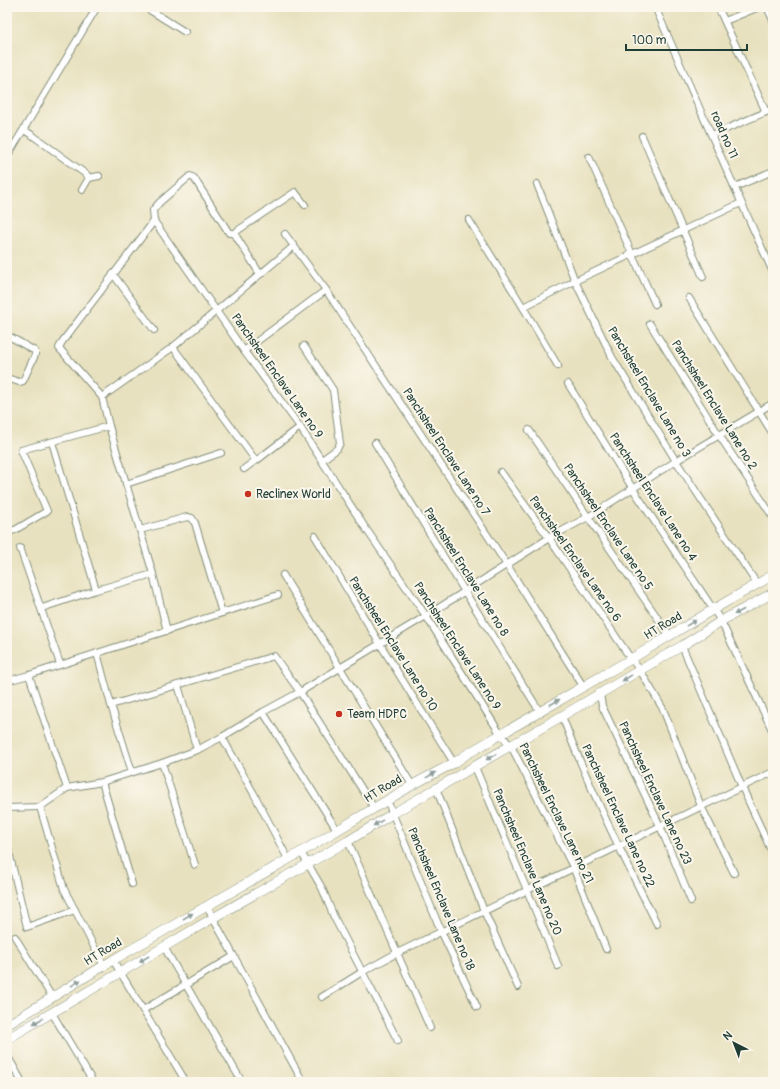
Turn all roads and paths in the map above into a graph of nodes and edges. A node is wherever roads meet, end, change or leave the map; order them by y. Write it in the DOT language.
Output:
graph roads {
  1 [pos="97,7"];
  2 [pos="145,7"];
  3 [pos="655,7"];
  4 [pos="718,7"];
  5 [pos="759,7"];
  6 [pos="767,7"];
  7 [pos="773,20"];
  8 [pos="725,21"];
  9 [pos="185,32"];
  10 [pos="773,109"];
  11 [pos="766,112"];
  12 [pos="24,130"];
  13 [pos="712,135"];
  14 [pos="642,136"];
  15 [pos="7,157"];
  16 [pos="589,157"];
  17 [pos="773,171"];
  18 [pos="99,176"];
  19 [pos="89,178"];
  20 [pos="537,184"];
  21 [pos="735,188"];
  22 [pos="82,190"];
  23 [pos="741,204"];
  24 [pos="305,205"];
  25 [pos="469,220"];
  26 [pos="154,222"];
  27 [pos="683,232"];
  28 [pos="234,233"];
  29 [pos="285,234"];
  30 [pos="294,246"];
  31 [pos="632,254"];
  32 [pos="773,272"];
  33 [pos="113,274"];
  34 [pos="260,274"];
  35 [pos="703,278"];
  36 [pos="575,281"];
  37 [pos="326,290"];
  38 [pos="689,298"];
  39 [pos="655,304"];
  40 [pos="523,306"];
  41 [pos="217,310"];
  42 [pos="650,324"];
  43 [pos="154,330"];
  44 [pos="7,335"];
  45 [pos="304,346"];
  46 [pos="173,347"];
  47 [pos="244,351"];
  48 [pos="558,366"];
  49 [pos="7,378"];
  50 [pos="568,384"];
  51 [pos="102,397"];
  52 [pos="773,403"];
  53 [pos="759,412"];
  54 [pos="109,426"];
  55 [pos="300,427"];
  56 [pos="530,430"];
  57 [pos="773,434"];
  58 [pos="719,435"];
  59 [pos="52,442"];
  60 [pos="375,443"];
  61 [pos="221,453"];
  62 [pos="256,460"];
  63 [pos="322,460"];
  64 [pos="676,461"];
  65 [pos="244,469"];
  66 [pos="501,472"];
  67 [pos="126,484"];
  68 [pos="633,489"];
  69 [pos="588,517"];
  70 [pos="773,517"];
  71 [pos="140,530"];
  72 [pos="7,532"];
  73 [pos="315,536"];
  74 [pos="549,538"];
  75 [pos="20,548"];
  76 [pos="507,565"];
  77 [pos="153,574"];
  78 [pos="282,575"];
  79 [pos="773,575"];
  80 [pos="758,584"];
  81 [pos="96,590"];
  82 [pos="465,592"];
  83 [pos="773,593"];
  84 [pos="278,595"];
  85 [pos="42,608"];
  86 [pos="714,609"];
  87 [pos="222,613"];
  88 [pos="426,616"];
  89 [pos="721,621"];
  90 [pos="167,631"];
  91 [pos="670,636"];
  92 [pos="380,644"];
  93 [pos="682,646"];
  94 [pos="97,653"];
  95 [pos="631,659"];
  96 [pos="60,664"];
  97 [pos="340,667"];
  98 [pos="640,670"];
  99 [pos="29,675"];
  100 [pos="7,681"];
  101 [pos="178,685"];
  102 [pos="583,686"];
  103 [pos="300,692"];
  104 [pos="600,694"];
  105 [pos="111,705"];
  106 [pos="263,712"];
  107 [pos="540,712"];
  108 [pos="562,716"];
  109 [pos="773,732"];
  110 [pos="501,735"];
  111 [pos="222,737"];
  112 [pos="511,746"];
  113 [pos="198,750"];
  114 [pos="162,763"];
  115 [pos="454,763"];
  116 [pos="475,766"];
  117 [pos="132,772"];
  118 [pos="773,772"];
  119 [pos="102,782"];
  120 [pos="412,785"];
  121 [pos="742,787"];
  122 [pos="67,788"];
  123 [pos="436,788"];
  124 [pos="387,800"];
  125 [pos="40,806"];
  126 [pos="701,806"];
  127 [pos="7,808"];
  128 [pos="374,808"];
  129 [pos="392,814"];
  130 [pos="660,826"];
  131 [pos="337,830"];
  132 [pos="348,841"];
  133 [pos="7,844"];
  134 [pos="618,846"];
  135 [pos="770,848"];
  136 [pos="301,852"];
  137 [pos="288,859"];
  138 [pos="308,864"];
  139 [pos="195,865"];
  140 [pos="573,867"];
  141 [pos="734,873"];
  142 [pos="132,884"];
  143 [pos="528,890"];
  144 [pos="691,900"];
  145 [pos="207,905"];
  146 [pos="75,910"];
  147 [pos="484,911"];
  148 [pos="213,918"];
  149 [pos="657,924"];
  150 [pos="441,932"];
  151 [pos="15,937"];
  152 [pos="164,947"];
  153 [pos="606,949"];
  154 [pos="397,953"];
  155 [pos="234,956"];
  156 [pos="113,960"];
  157 [pos="104,966"];
  158 [pos="558,966"];
  159 [pos="362,972"];
  160 [pos="120,973"];
  161 [pos="186,985"];
  162 [pos="518,986"];
  163 [pos="52,997"];
  164 [pos="322,997"];
  165 [pos="477,1007"];
  166 [pos="143,1010"];
  167 [pos="52,1013"];
  168 [pos="7,1025"];
  169 [pos="430,1028"];
  170 [pos="8,1037"];
  171 [pos="398,1041"];
  172 [pos="7,1055"];
  173 [pos="22,1082"];
  174 [pos="93,1082"];
  175 [pos="186,1082"];
  176 [pos="242,1082"];
  177 [pos="303,1082"];
  1 -- 12 [label="street"];
  2 -- 9 [label="street"];
  3 -- 13 [label="street, road no 11"];
  4 -- 8 [label="street"];
  5 -- 8 [label="street"];
  6 -- 7 [label="street"];
  8 -- 11 [label="street"];
  10 -- 11 [label="street"];
  11 -- 13 [label="street"];
  12 -- 15 [label="street"];
  12 -- 19 [label="street"];
  13 -- 21 [label="street, road no 11"];
  14 -- 27 [label="street"];
  16 -- 31 [label="street"];
  17 -- 21 [label="street"];
  18 -- 19 [label="street"];
  19 -- 22 [label="street"];
  20 -- 36 [label="street, Panchsheel Enclave Lane no 3"];
  21 -- 23 [label="street, road no 11"];
  23 -- 27 [label="street"];
  23 -- 32 [label="street, road no 11"];
  24 -- 28 [label="street"];
  25 -- 40 [label="street"];
  26 -- 28 [label="street"];
  26 -- 33 [label="street"];
  26 -- 41 [label="street, Panchsheel Enclave Lane no 9"];
  27 -- 31 [label="street"];
  27 -- 35 [label="street"];
  28 -- 34 [label="street"];
  29 -- 30 [label="street, Panchsheel Enclave Lane no 7"];
  30 -- 34 [label="street"];
  30 -- 37 [label="street, Panchsheel Enclave Lane no 7"];
  31 -- 36 [label="street"];
  31 -- 39 [label="street"];
  33 -- 43 [label="street"];
  33 -- 51 [label="street"];
  34 -- 41 [label="street"];
  36 -- 40 [label="street"];
  36 -- 64 [label="street, Panchsheel Enclave Lane no 3"];
  37 -- 47 [label="street"];
  37 -- 76 [label="street, Panchsheel Enclave Lane no 7"];
  38 -- 53 [label="street"];
  40 -- 48 [label="street"];
  41 -- 46 [label="street"];
  41 -- 47 [label="street, Panchsheel Enclave Lane no 9"];
  42 -- 58 [label="street, Panchsheel Enclave Lane no 2"];
  44 -- 49 [label="street"];
  45 -- 63 [label="street"];
  46 -- 51 [label="street"];
  46 -- 62 [label="street"];
  47 -- 55 [label="street, Panchsheel Enclave Lane no 9"];
  50 -- 68 [label="street, Panchsheel Enclave Lane no 4"];
  51 -- 54 [label="street"];
  52 -- 53 [label="street"];
  53 -- 57 [label="street"];
  53 -- 58 [label="street"];
  54 -- 59 [label="street"];
  54 -- 67 [label="street"];
  55 -- 62 [label="street"];
  55 -- 63 [label="street, Panchsheel Enclave Lane no 9"];
  56 -- 69 [label="street, Panchsheel Enclave Lane no 5"];
  58 -- 64 [label="street"];
  58 -- 70 [label="street, Panchsheel Enclave Lane no 2"];
  59 -- 72 [label="street"];
  59 -- 81 [label="street"];
  60 -- 82 [label="street, Panchsheel Enclave Lane no 8"];
  61 -- 67 [label="street"];
  62 -- 65 [label="street"];
  63 -- 88 [label="street, Panchsheel Enclave Lane no 9"];
  64 -- 68 [label="street"];
  64 -- 80 [label="street, Panchsheel Enclave Lane no 3"];
  66 -- 74 [label="street, Panchsheel Enclave Lane no 6"];
  67 -- 71 [label="street"];
  68 -- 69 [label="street"];
  68 -- 86 [label="street, Panchsheel Enclave Lane no 4"];
  69 -- 74 [label="street"];
  69 -- 91 [label="street, Panchsheel Enclave Lane no 5"];
  71 -- 77 [label="street"];
  71 -- 87 [label="street"];
  73 -- 92 [label="street, Panchsheel Enclave Lane no 10"];
  74 -- 76 [label="street"];
  74 -- 95 [label="street, Panchsheel Enclave Lane no 6"];
  75 -- 85 [label="street"];
  76 -- 82 [label="street"];
  76 -- 102 [label="street, Panchsheel Enclave Lane no 7"];
  77 -- 81 [label="street"];
  77 -- 90 [label="street"];
  78 -- 97 [label="street"];
  79 -- 80 [label="street, HT Road"];
  80 -- 86 [label="street, HT Road"];
  81 -- 85 [label="street"];
  82 -- 88 [label="street"];
  82 -- 107 [label="street, Panchsheel Enclave Lane no 8"];
  83 -- 89 [label="street, one-way"];
  84 -- 87 [label="street"];
  85 -- 96 [label="street"];
  86 -- 89 [label="street, Panchsheel Enclave Lane no 4"];
  91 -- 86 [label="street, HT Road, one-way"];
  87 -- 90 [label="street"];
  88 -- 92 [label="street"];
  88 -- 110 [label="street, Panchsheel Enclave Lane no 9"];
  89 -- 93 [label="street"];
  89 -- 109 [label="street, Panchsheel Enclave Lane no 4"];
  90 -- 94 [label="street"];
  91 -- 95 [label="street, HT Road"];
  92 -- 97 [label="street"];
  92 -- 115 [label="street, Panchsheel Enclave Lane no 10"];
  93 -- 98 [label="street"];
  93 -- 121 [label="street"];
  94 -- 96 [label="street"];
  94 -- 105 [label="street"];
  95 -- 98 [label="street, Panchsheel Enclave Lane no 6"];
  95 -- 102 [label="street, HT Road"];
  96 -- 99 [label="street"];
  97 -- 103 [label="street"];
  97 -- 120 [label="street"];
  98 -- 104 [label="street, one-way"];
  98 -- 126 [label="street, Panchsheel Enclave Lane no 6"];
  99 -- 100 [label="street"];
  99 -- 122 [label="street"];
  101 -- 103 [label="street"];
  101 -- 105 [label="street"];
  101 -- 113 [label="street"];
  107 -- 102 [label="street, HT Road, one-way"];
  103 -- 106 [label="street"];
  103 -- 128 [label="street"];
  104 -- 108 [label="street"];
  104 -- 130 [label="street, Panchsheel Enclave Lane no 23"];
  105 -- 117 [label="street"];
  106 -- 111 [label="street"];
  106 -- 131 [label="street"];
  107 -- 110 [label="street, HT Road"];
  108 -- 112 [label="street"];
  108 -- 134 [label="street, Panchsheel Enclave Lane no 22"];
  110 -- 112 [label="street, Panchsheel Enclave Lane no 21"];
  110 -- 115 [label="street, HT Road"];
  111 -- 113 [label="street"];
  111 -- 137 [label="street"];
  112 -- 116 [label="street, one-way"];
  112 -- 140 [label="street, Panchsheel Enclave Lane no 21"];
  113 -- 114 [label="street"];
  114 -- 117 [label="street"];
  114 -- 139 [label="street"];
  120 -- 115 [label="street, HT Road, one-way"];
  116 -- 123 [label="street"];
  116 -- 143 [label="street, Panchsheel Enclave Lane no 20"];
  117 -- 119 [label="street"];
  118 -- 121 [label="street"];
  119 -- 122 [label="street"];
  119 -- 142 [label="street"];
  120 -- 124 [label="street, HT Road"];
  121 -- 126 [label="street"];
  121 -- 135 [label="street"];
  122 -- 125 [label="street"];
  123 -- 129 [label="street"];
  123 -- 147 [label="street"];
  124 -- 128 [label="street, HT Road"];
  124 -- 129 [label="street, Panchsheel Enclave Lane no 18"];
  125 -- 127 [label="street"];
  125 -- 146 [label="street"];
  126 -- 130 [label="street"];
  126 -- 141 [label="street, Panchsheel Enclave Lane no 6"];
  128 -- 131 [label="street, HT Road"];
  129 -- 132 [label="street, one-way"];
  129 -- 150 [label="street, Panchsheel Enclave Lane no 18"];
  130 -- 134 [label="street"];
  130 -- 144 [label="street, Panchsheel Enclave Lane no 23"];
  131 -- 136 [label="street, HT Road"];
  132 -- 138 [label="street"];
  132 -- 154 [label="street"];
  133 -- 146 [label="street"];
  134 -- 140 [label="street"];
  134 -- 149 [label="street, Panchsheel Enclave Lane no 22"];
  136 -- 137 [label="street, HT Road"];
  136 -- 138 [label="street"];
  137 -- 145 [label="street, HT Road"];
  138 -- 148 [label="street"];
  138 -- 159 [label="street"];
  140 -- 143 [label="street"];
  140 -- 153 [label="street, Panchsheel Enclave Lane no 21"];
  143 -- 147 [label="street"];
  143 -- 158 [label="street, Panchsheel Enclave Lane no 20"];
  145 -- 148 [label="street"];
  156 -- 145 [label="street, HT Road, one-way"];
  146 -- 157 [label="street"];
  147 -- 150 [label="street"];
  147 -- 162 [label="street"];
  148 -- 152 [label="street"];
  148 -- 155 [label="street"];
  150 -- 154 [label="street"];
  150 -- 165 [label="street, Panchsheel Enclave Lane no 18"];
  151 -- 163 [label="street"];
  152 -- 160 [label="street, one-way"];
  152 -- 161 [label="street"];
  154 -- 159 [label="street"];
  154 -- 169 [label="street"];
  155 -- 161 [label="street"];
  155 -- 177 [label="street"];
  156 -- 157 [label="street, HT Road"];
  156 -- 160 [label="street"];
  163 -- 157 [label="street, HT Road, one-way"];
  159 -- 164 [label="street"];
  159 -- 171 [label="street"];
  160 -- 166 [label="street"];
  160 -- 167 [label="street"];
  161 -- 166 [label="street"];
  161 -- 176 [label="street"];
  163 -- 168 [label="street, HT Road"];
  166 -- 175 [label="street"];
  167 -- 170 [label="street, one-way"];
  167 -- 174 [label="street"];
  172 -- 173 [label="street"];
}
